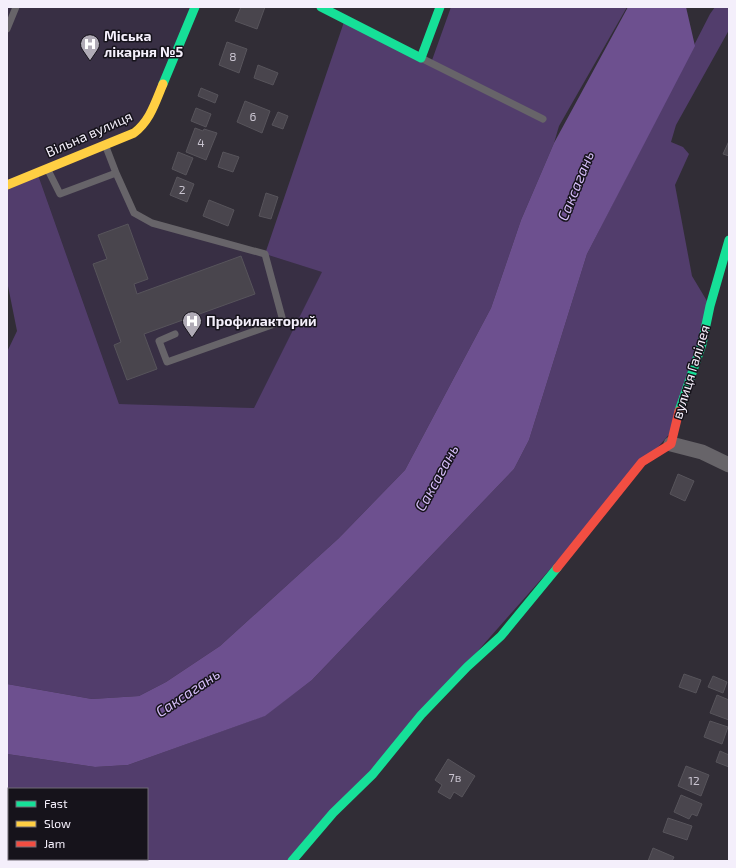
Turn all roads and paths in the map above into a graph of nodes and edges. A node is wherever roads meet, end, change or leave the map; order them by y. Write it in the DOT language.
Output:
graph roads {
  1 [pos="16,7"];
  2 [pos="195,7"];
  3 [pos="321,7"];
  4 [pos="440,7"];
  5 [pos="7,29"];
  6 [pos="421,58"];
  7 [pos="543,118"];
  8 [pos="105,145"];
  9 [pos="47,168"];
  10 [pos="116,173"];
  11 [pos="7,185"];
  12 [pos="729,240"];
  13 [pos="175,334"];
  14 [pos="671,444"];
  15 [pos="729,465"];
  16 [pos="299,859"];
  1 -- 5 [label="lane"];
  2 -- 8 [label="street, Вільна вулиця"];
  3 -- 6 [label="street"];
  4 -- 6 [label="street"];
  6 -- 7 [label="lane"];
  8 -- 9 [label="street, Вільна вулиця"];
  8 -- 10 [label="lane"];
  9 -- 10 [label="lane"];
  9 -- 11 [label="street, Вільна вулиця"];
  10 -- 13 [label="lane"];
  12 -- 14 [label="street, вулиця Галілея"];
  14 -- 15 [label="street"];
  14 -- 16 [label="street"];
}
